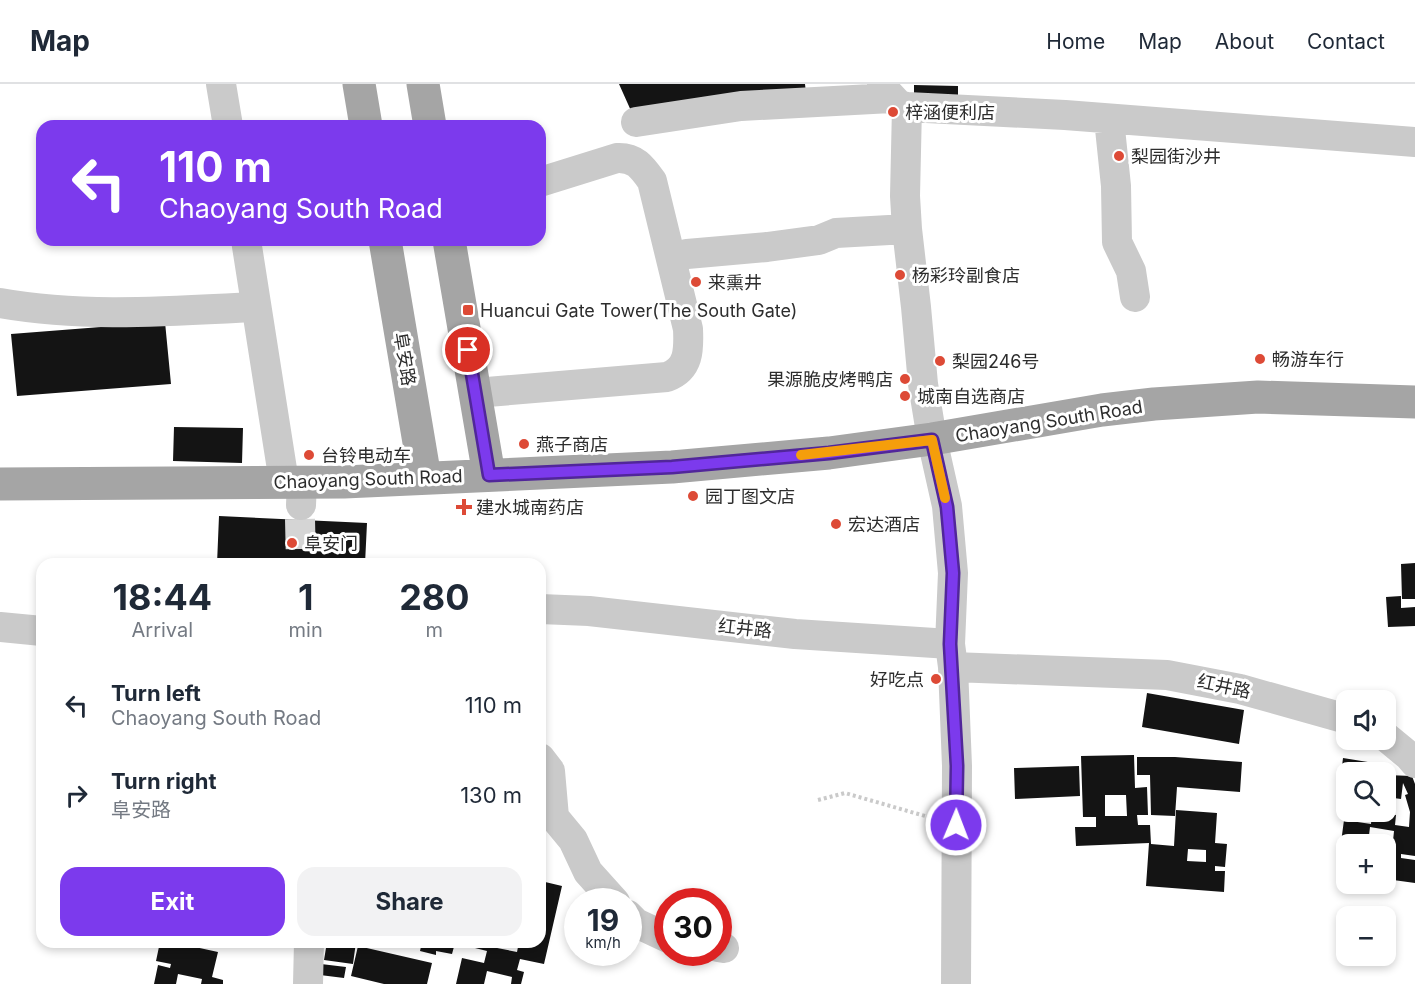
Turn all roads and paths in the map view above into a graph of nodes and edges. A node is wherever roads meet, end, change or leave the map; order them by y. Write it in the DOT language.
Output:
graph roads {
  1 [pos="221,84"];
  2 [pos="359,84"];
  3 [pos="423,84"];
  4 [pos="893,96"];
  5 [pos="1109,119"];
  6 [pos="227,120"];
  7 [pos="365,120"];
  8 [pos="429,120"];
  9 [pos="636,122"];
  10 [pos="1415,142"];
  11 [pos="546,180"];
  12 [pos="907,229"];
  13 [pos="247,246"];
  14 [pos="386,246"];
  15 [pos="450,246"];
  16 [pos="687,254"];
  17 [pos="1135,297"];
  18 [pos="0,303"];
  19 [pos="256,307"];
  20 [pos="475,393"];
  21 [pos="1415,402"];
  22 [pos="932,440"];
  23 [pos="489,475"];
  24 [pos="425,478"];
  25 [pos="0,484"];
  26 [pos="296,490"];
  27 [pos="546,609"];
  28 [pos="0,627"];
  29 [pos="36,630"];
  30 [pos="952,655"];
  31 [pos="1336,716"];
  32 [pos="1396,746"];
  33 [pos="1415,763"];
  34 [pos="546,766"];
  35 [pos="818,800"];
  36 [pos="956,825"];
  37 [pos="602,888"];
  38 [pos="309,948"];
  39 [pos="308,984"];
  40 [pos="957,984"];
  1 -- 6 [label="street"];
  2 -- 7 [label="main road"];
  3 -- 8 [label="main road"];
  4 -- 5 [label="street"];
  4 -- 9 [label="street"];
  4 -- 12 [label="street"];
  5 -- 10 [label="street"];
  5 -- 17 [label="street"];
  11 -- 20 [label="street"];
  12 -- 16 [label="street"];
  12 -- 22 [label="street"];
  13 -- 19 [label="street"];
  14 -- 24 [label="main road, 阜安路"];
  15 -- 20 [label="main road"];
  18 -- 19 [label="street"];
  19 -- 26 [label="street"];
  20 -- 23 [label="main road"];
  21 -- 22 [label="main road, Chaoyang South Road"];
  22 -- 23 [label="main road, Chaoyang South Road"];
  22 -- 30 [label="street"];
  23 -- 24 [label="main road, Chaoyang South Road"];
  24 -- 26 [label="main road, Chaoyang South Road"];
  25 -- 26 [label="main road, Chaoyang South Road"];
  27 -- 30 [label="street, 红井路"];
  28 -- 29 [label="street"];
  30 -- 31 [label="street, 红井路"];
  30 -- 36 [label="street"];
  32 -- 33 [label="street"];
  34 -- 37 [label="street"];
  35 -- 36 [label="path"];
  36 -- 40 [label="street"];
  38 -- 39 [label="street"];
}
